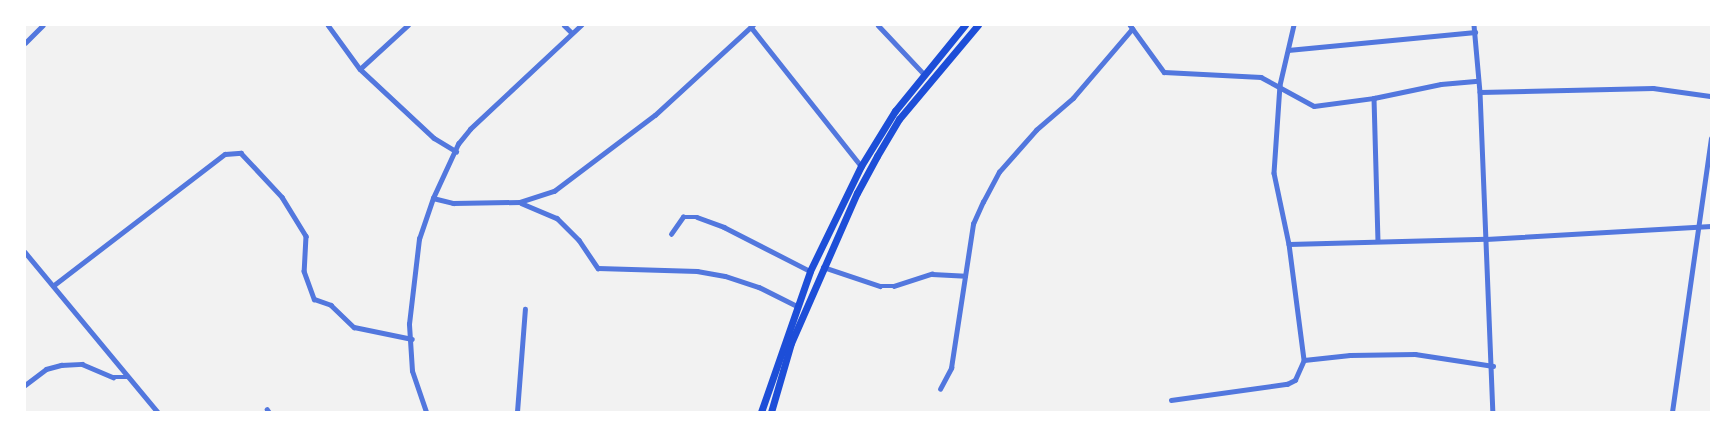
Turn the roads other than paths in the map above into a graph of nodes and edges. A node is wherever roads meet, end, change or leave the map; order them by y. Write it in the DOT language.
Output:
graph roads {
  1 [pos="43,25"];
  2 [pos="328,25"];
  3 [pos="408,25"];
  4 [pos="564,25"];
  5 [pos="581,25"];
  6 [pos="878,25"];
  7 [pos="965,25"];
  8 [pos="978,25"];
  9 [pos="1294,25"];
  10 [pos="1474,25"];
  11 [pos="752,26"];
  12 [pos="1131,27"];
  13 [pos="572,32"];
  14 [pos="1475,32"];
  15 [pos="25,43"];
  16 [pos="1288,50"];
  17 [pos="360,70"];
  18 [pos="924,74"];
  19 [pos="1478,81"];
  20 [pos="1280,85"];
  21 [pos="1480,92"];
  22 [pos="1711,96"];
  23 [pos="1374,98"];
  24 [pos="1711,139"];
  25 [pos="456,151"];
  26 [pos="861,166"];
  27 [pos="433,198"];
  28 [pos="520,202"];
  29 [pos="1700,224"];
  30 [pos="1711,226"];
  31 [pos="671,234"];
  32 [pos="1486,239"];
  33 [pos="1378,240"];
  34 [pos="1290,244"];
  35 [pos="25,252"];
  36 [pos="824,267"];
  37 [pos="810,271"];
  38 [pos="965,276"];
  39 [pos="54,285"];
  40 [pos="797,306"];
  41 [pos="525,309"];
  42 [pos="412,339"];
  43 [pos="1304,360"];
  44 [pos="1493,366"];
  45 [pos="128,377"];
  46 [pos="25,385"];
  47 [pos="940,390"];
  48 [pos="1171,400"];
  49 [pos="158,412"];
  50 [pos="426,412"];
  51 [pos="517,412"];
  52 [pos="761,412"];
  53 [pos="771,412"];
  54 [pos="1494,412"];
  55 [pos="1672,412"];
  1 -- 15 [label="street"];
  2 -- 17 [label="street"];
  3 -- 17 [label="street"];
  4 -- 13 [label="street"];
  5 -- 13 [label="street"];
  6 -- 18 [label="street"];
  7 -- 18 [label="main road"];
  8 -- 36 [label="main road"];
  9 -- 16 [label="street"];
  10 -- 14 [label="street"];
  11 -- 26 [label="street"];
  11 -- 28 [label="street"];
  12 -- 20 [label="street"];
  12 -- 38 [label="street"];
  13 -- 25 [label="street"];
  14 -- 16 [label="street"];
  14 -- 19 [label="street"];
  16 -- 20 [label="street"];
  17 -- 25 [label="street"];
  18 -- 26 [label="main road"];
  19 -- 21 [label="street"];
  19 -- 23 [label="street"];
  20 -- 23 [label="street"];
  20 -- 34 [label="street"];
  21 -- 22 [label="street"];
  21 -- 32 [label="street"];
  23 -- 33 [label="street"];
  24 -- 29 [label="street"];
  25 -- 27 [label="street"];
  26 -- 37 [label="main road"];
  27 -- 28 [label="street"];
  27 -- 42 [label="street"];
  28 -- 40 [label="street"];
  29 -- 30 [label="street"];
  29 -- 32 [label="street"];
  29 -- 55 [label="street"];
  31 -- 37 [label="street"];
  32 -- 33 [label="street"];
  32 -- 44 [label="street"];
  33 -- 34 [label="street"];
  34 -- 43 [label="street"];
  35 -- 39 [label="street"];
  36 -- 38 [label="street"];
  36 -- 53 [label="main road"];
  37 -- 40 [label="main road"];
  38 -- 47 [label="street"];
  39 -- 42 [label="street"];
  39 -- 45 [label="street"];
  40 -- 52 [label="main road"];
  41 -- 51 [label="street"];
  42 -- 50 [label="street"];
  43 -- 44 [label="street"];
  43 -- 48 [label="street"];
  44 -- 54 [label="street"];
  45 -- 46 [label="street"];
  45 -- 49 [label="street"];
}
